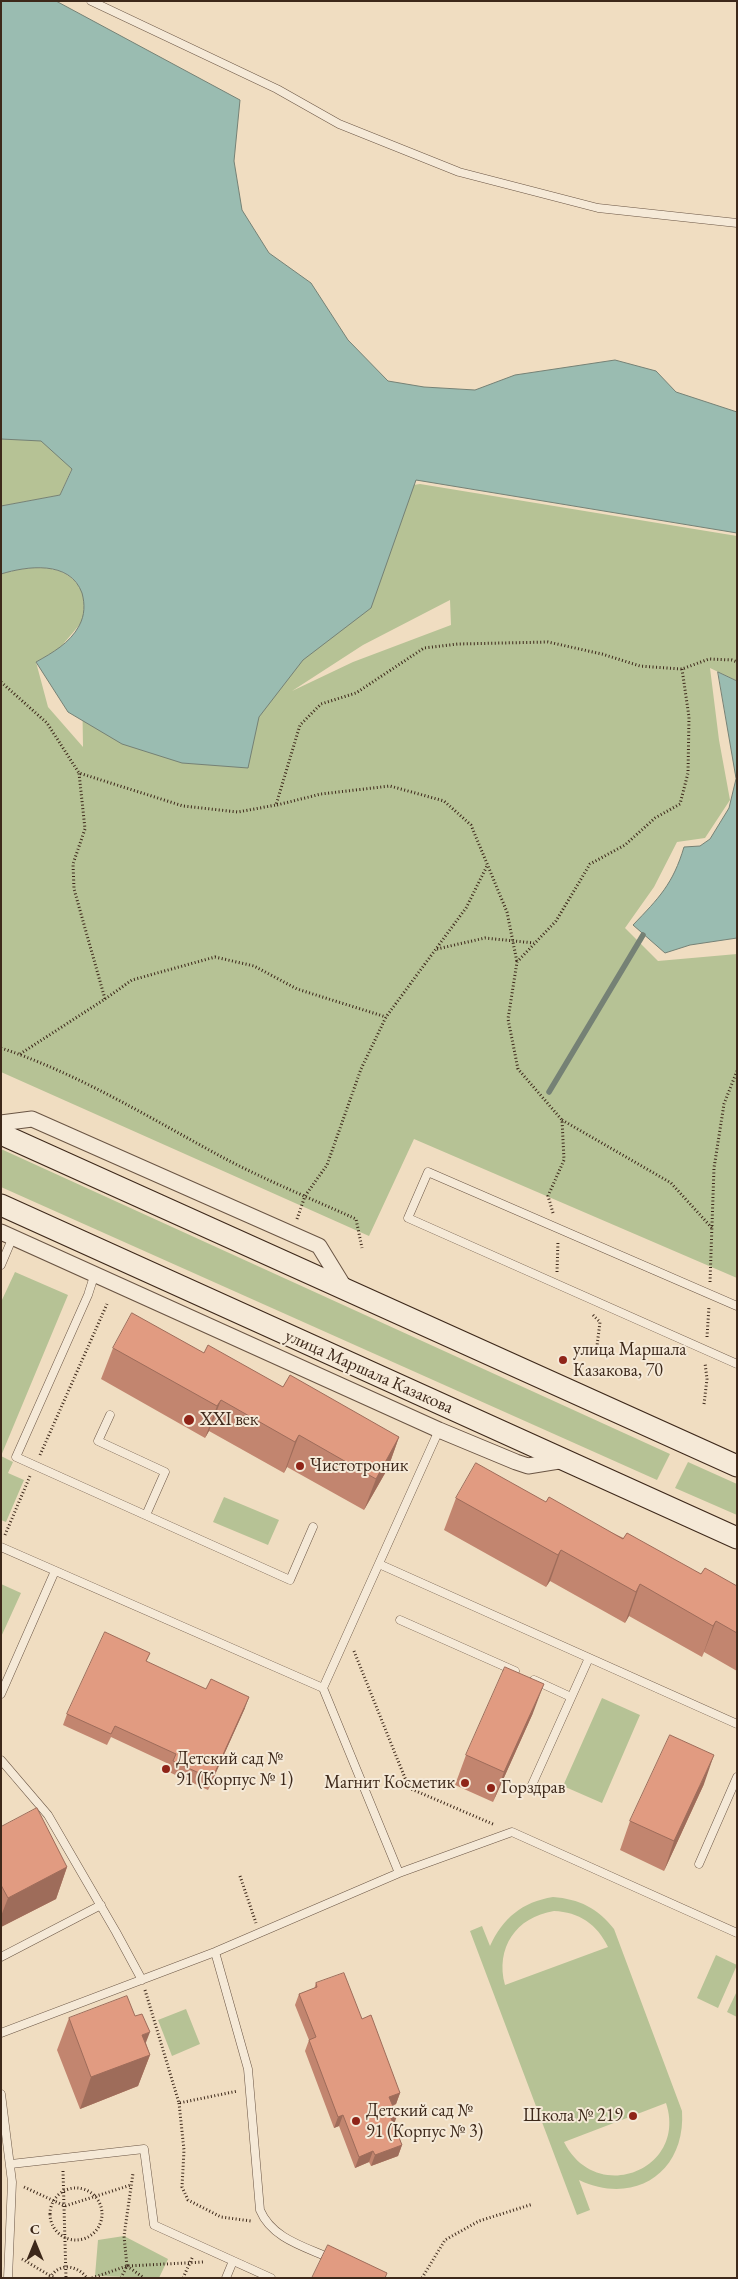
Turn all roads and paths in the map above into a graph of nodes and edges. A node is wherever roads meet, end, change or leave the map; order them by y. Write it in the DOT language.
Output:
graph roads {
  1 [pos="92,1"];
  2 [pos="737,223"];
  3 [pos="737,662"];
  4 [pos="682,669"];
  5 [pos="1,682"];
  6 [pos="79,773"];
  7 [pos="276,805"];
  8 [pos="487,866"];
  9 [pos="512,940"];
  10 [pos="535,943"];
  11 [pos="436,949"];
  12 [pos="517,962"];
  13 [pos="105,999"];
  14 [pos="386,1018"];
  15 [pos="1,1048"];
  16 [pos="20,1054"];
  17 [pos="737,1071"];
  18 [pos="562,1120"];
  19 [pos="1,1123"];
  20 [pos="1,1134"];
  21 [pos="305,1196"];
  22 [pos="1,1205"];
  23 [pos="297,1219"];
  24 [pos="558,1228"];
  25 [pos="712,1228"];
  26 [pos="7,1236"];
  27 [pos="362,1248"];
  28 [pos="1,1265"];
  29 [pos="95,1273"];
  30 [pos="560,1285"];
  31 [pos="347,1291"];
  32 [pos="710,1294"];
  33 [pos="107,1304"];
  34 [pos="737,1306"];
  35 [pos="587,1310"];
  36 [pos="704,1349"];
  37 [pos="596,1354"];
  38 [pos="737,1364"];
  39 [pos="704,1404"];
  40 [pos="110,1415"];
  41 [pos="438,1430"];
  42 [pos="565,1460"];
  43 [pos="35,1466"];
  44 [pos="737,1466"];
  45 [pos="146,1515"];
  46 [pos="313,1527"];
  47 [pos="737,1538"];
  48 [pos="1,1542"];
  49 [pos="1,1547"];
  50 [pos="379,1564"];
  51 [pos="55,1571"];
  52 [pos="400,1620"];
  53 [pos="347,1634"];
  54 [pos="589,1658"];
  55 [pos="322,1688"];
  56 [pos="1,1694"];
  57 [pos="571,1697"];
  58 [pos="737,1724"];
  59 [pos="1,1760"];
  60 [pos="737,1777"];
  61 [pos="531,1786"];
  62 [pos="512,1832"];
  63 [pos="699,1864"];
  64 [pos="399,1872"];
  65 [pos="240,1876"];
  66 [pos="101,1905"];
  67 [pos="257,1926"];
  68 [pos="737,1933"];
  69 [pos="215,1952"];
  70 [pos="1,1957"];
  71 [pos="142,1980"];
  72 [pos="1,2033"];
  73 [pos="250,2089"];
  74 [pos="1,2094"];
  75 [pos="179,2103"];
  76 [pos="136,2150"];
  77 [pos="62,2158"];
  78 [pos="11,2164"];
  79 [pos="12,2182"];
  80 [pos="131,2185"];
  81 [pos="64,2190"];
  82 [pos="95,2196"];
  83 [pos="53,2200"];
  84 [pos="533,2204"];
  85 [pos="65,2206"];
  86 [pos="265,2221"];
  87 [pos="67,2238"];
  88 [pos="198,2245"];
  89 [pos="10,2253"];
  90 [pos="233,2261"];
  91 [pos="338,2262"];
  92 [pos="190,2263"];
  93 [pos="127,2266"];
  94 [pos="66,2267"];
  95 [pos="52,2277"];
  96 [pos="8,2278"];
  97 [pos="66,2278"];
  98 [pos="87,2278"];
  99 [pos="92,2278"];
  100 [pos="121,2278"];
  101 [pos="144,2278"];
  102 [pos="183,2278"];
  103 [pos="226,2278"];
  104 [pos="271,2278"];
  105 [pos="422,2278"];
  1 -- 2 [label="lane"];
  3 -- 4 [label="path"];
  4 -- 7 [label="path"];
  4 -- 10 [label="path"];
  5 -- 6 [label="path"];
  6 -- 7 [label="path"];
  6 -- 13 [label="path"];
  7 -- 8 [label="path"];
  8 -- 9 [label="path"];
  8 -- 11 [label="path"];
  9 -- 10 [label="path"];
  9 -- 11 [label="path"];
  9 -- 12 [label="path"];
  10 -- 12 [label="path"];
  11 -- 14 [label="path"];
  12 -- 18 [label="path"];
  13 -- 14 [label="path"];
  13 -- 16 [label="path"];
  14 -- 21 [label="path"];
  15 -- 16 [label="path"];
  16 -- 21 [label="path"];
  17 -- 25 [label="path"];
  18 -- 24 [label="path"];
  18 -- 25 [label="path"];
  19 -- 31 [label="street"];
  20 -- 31 [label="street"];
  21 -- 23 [label="path"];
  21 -- 27 [label="path"];
  22 -- 42 [label="street, улица Маршала Казакова"];
  24 -- 30 [label="path"];
  24 -- 30 [label="lane"];
  24 -- 32 [label="lane"];
  25 -- 32 [label="path"];
  26 -- 28 [label="lane"];
  26 -- 29 [label="street"];
  29 -- 41 [label="street"];
  29 -- 43 [label="lane"];
  30 -- 36 [label="lane"];
  31 -- 44 [label="street"];
  32 -- 34 [label="lane"];
  32 -- 36 [label="path"];
  33 -- 43 [label="path"];
  35 -- 37 [label="path"];
  36 -- 38 [label="lane"];
  36 -- 39 [label="path"];
  40 -- 45 [label="lane"];
  41 -- 42 [label="street"];
  41 -- 50 [label="lane"];
  42 -- 47 [label="street, улица Маршала Казакова"];
  43 -- 45 [label="lane"];
  43 -- 48 [label="path"];
  45 -- 46 [label="lane"];
  49 -- 51 [label="lane"];
  50 -- 53 [label="lane"];
  50 -- 54 [label="lane"];
  51 -- 55 [label="lane"];
  51 -- 56 [label="lane"];
  52 -- 57 [label="lane"];
  53 -- 55 [label="lane"];
  53 -- 62 [label="path"];
  54 -- 57 [label="lane"];
  54 -- 58 [label="lane"];
  55 -- 64 [label="lane"];
  57 -- 61 [label="lane"];
  59 -- 66 [label="lane"];
  60 -- 63 [label="lane"];
  62 -- 64 [label="lane"];
  62 -- 68 [label="lane"];
  64 -- 69 [label="lane"];
  65 -- 67 [label="path"];
  66 -- 70 [label="lane"];
  66 -- 71 [label="lane"];
  69 -- 71 [label="lane"];
  69 -- 73 [label="lane"];
  71 -- 72 [label="lane"];
  71 -- 75 [label="path"];
  73 -- 75 [label="path"];
  73 -- 86 [label="lane"];
  74 -- 78 [label="lane"];
  75 -- 86 [label="path"];
  76 -- 77 [label="lane"];
  76 -- 80 [label="path"];
  76 -- 88 [label="lane"];
  77 -- 78 [label="lane"];
  77 -- 81 [label="path"];
  78 -- 79 [label="lane"];
  79 -- 83 [label="path"];
  79 -- 89 [label="lane"];
  80 -- 82 [label="path"];
  80 -- 93 [label="path"];
  81 -- 82 [label="path"];
  81 -- 83 [label="path"];
  81 -- 85 [label="path"];
  82 -- 85 [label="path"];
  82 -- 87 [label="path"];
  83 -- 85 [label="path"];
  83 -- 87 [label="path"];
  84 -- 105 [label="path"];
  85 -- 87 [label="path"];
  86 -- 91 [label="lane"];
  87 -- 94 [label="path"];
  88 -- 90 [label="lane"];
  88 -- 92 [label="path"];
  89 -- 95 [label="path"];
  89 -- 96 [label="lane"];
  90 -- 92 [label="path"];
  90 -- 103 [label="lane"];
  90 -- 104 [label="lane"];
  92 -- 93 [label="path"];
  92 -- 102 [label="path"];
  93 -- 99 [label="path"];
  93 -- 100 [label="path"];
  93 -- 101 [label="path"];
  94 -- 95 [label="path"];
  94 -- 97 [label="path"];
  94 -- 98 [label="path"];
}
